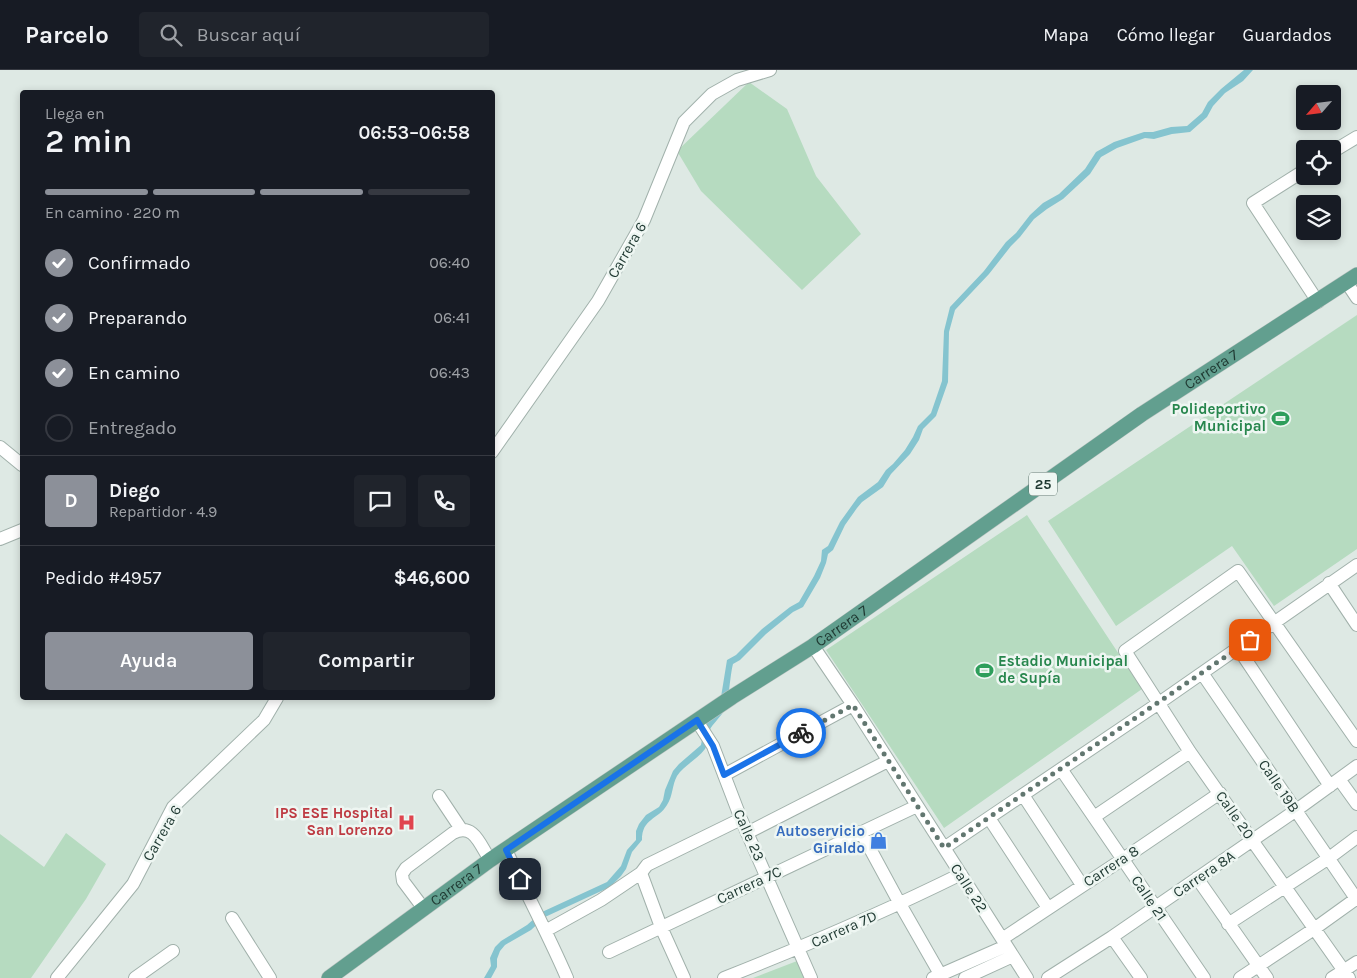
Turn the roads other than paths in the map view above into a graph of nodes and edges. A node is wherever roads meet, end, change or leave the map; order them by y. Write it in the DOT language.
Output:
graph roads {
  1 [pos="770,70"];
  2 [pos="1357,136"];
  3 [pos="1341,146"];
  4 [pos="1296,176"];
  5 [pos="1352,279"];
  6 [pos="1357,298"];
  7 [pos="1318,302"];
  8 [pos="0,447"];
  9 [pos="495,448"];
  10 [pos="20,463"];
  11 [pos="20,531"];
  12 [pos="0,538"];
  13 [pos="1357,565"];
  14 [pos="1329,583"];
  15 [pos="1274,623"];
  16 [pos="1357,624"];
  17 [pos="813,646"];
  18 [pos="1238,648"];
  19 [pos="1202,672"];
  20 [pos="276,700"];
  21 [pos="1159,702"];
  22 [pos="853,705"];
  23 [pos="700,724"];
  24 [pos="1357,740"];
  25 [pos="1190,752"];
  26 [pos="888,761"];
  27 [pos="1357,766"];
  28 [pos="1061,769"];
  29 [pos="724,775"];
  30 [pos="1335,782"];
  31 [pos="1220,793"];
  32 [pos="1023,795"];
  33 [pos="439,796"];
  34 [pos="1357,804"];
  35 [pos="917,806"];
  36 [pos="1296,811"];
  37 [pos="1094,817"];
  38 [pos="989,818"];
  39 [pos="741,819"];
  40 [pos="461,829"];
  41 [pos="747,832"];
  42 [pos="861,832"];
  43 [pos="1357,838"];
  44 [pos="1253,840"];
  45 [pos="944,848"];
  46 [pos="506,850"];
  47 [pos="1329,858"];
  48 [pos="1123,859"];
  49 [pos="490,860"];
  50 [pos="644,869"];
  51 [pos="961,874"];
  52 [pos="767,877"];
  53 [pos="1197,878"];
  54 [pos="1082,885"];
  55 [pos="1285,887"];
  56 [pos="1357,899"];
  57 [pos="900,904"];
  58 [pos="1155,907"];
  59 [pos="424,908"];
  60 [pos="1048,908"];
  61 [pos="232,918"];
  62 [pos="1228,924"];
  63 [pos="661,927"];
  64 [pos="545,928"];
  65 [pos="1314,929"];
  66 [pos="1112,937"];
  67 [pos="374,945"];
  68 [pos="1007,947"];
  69 [pos="799,948"];
  70 [pos="174,951"];
  71 [pos="609,952"];
  72 [pos="1357,962"];
  73 [pos="1258,966"];
  74 [pos="1064,967"];
  75 [pos="1346,974"];
  76 [pos="937,976"];
  77 [pos="57,978"];
  78 [pos="135,978"];
  79 [pos="270,978"];
  80 [pos="329,978"];
  81 [pos="348,978"];
  82 [pos="568,978"];
  83 [pos="684,978"];
  84 [pos="724,978"];
  85 [pos="811,978"];
  86 [pos="965,978"];
  87 [pos="1027,978"];
  88 [pos="1048,978"];
  89 [pos="1072,978"];
  90 [pos="1141,978"];
  91 [pos="1204,978"];
  92 [pos="1240,978"];
  93 [pos="1267,978"];
  94 [pos="1332,978"];
  1 -- 9 [label="street, Carrera 6"];
  2 -- 3 [label="street"];
  4 -- 7 [label="street"];
  5 -- 6 [label="street"];
  5 -- 7 [label="main road, Carrera 7 / 25"];
  7 -- 17 [label="main road, Carrera 7 / 25"];
  8 -- 10 [label="street"];
  11 -- 12 [label="street"];
  13 -- 14 [label="street"];
  14 -- 15 [label="street"];
  14 -- 16 [label="street"];
  15 -- 18 [label="street"];
  15 -- 21 [label="street, Calle 20"];
  15 -- 24 [label="street"];
  17 -- 22 [label="street, Calle 22"];
  17 -- 23 [label="main road, Carrera 7 / 25"];
  18 -- 19 [label="street"];
  18 -- 30 [label="street"];
  19 -- 21 [label="street"];
  19 -- 36 [label="street, Calle 19B"];
  20 -- 77 [label="street, Carrera 6"];
  21 -- 25 [label="street, Calle 20"];
  21 -- 28 [label="street"];
  22 -- 26 [label="street, Calle 22"];
  22 -- 29 [label="street"];
  23 -- 29 [label="street, Calle 23"];
  23 -- 46 [label="main road, Carrera 7 / 25"];
  25 -- 31 [label="street, Calle 20"];
  25 -- 37 [label="street"];
  26 -- 35 [label="street, Calle 22"];
  26 -- 41 [label="street"];
  27 -- 30 [label="street, Carrera 8A"];
  28 -- 32 [label="street"];
  28 -- 37 [label="street, Calle 21"];
  29 -- 39 [label="street, Calle 23"];
  30 -- 34 [label="street"];
  30 -- 36 [label="street, Carrera 8A"];
  31 -- 44 [label="street, Calle 20"];
  31 -- 48 [label="street, Carrera 8"];
  32 -- 38 [label="street"];
  32 -- 54 [label="street"];
  33 -- 40 [label="street"];
  35 -- 42 [label="street, Carrera 7C"];
  35 -- 45 [label="street, Calle 22"];
  36 -- 44 [label="street, Carrera 8A"];
  36 -- 47 [label="street, Calle 19B"];
  37 -- 48 [label="street, Calle 21"];
  38 -- 45 [label="street"];
  38 -- 60 [label="street"];
  39 -- 41 [label="street, Calle 23"];
  39 -- 50 [label="street"];
  40 -- 49 [label="street"];
  40 -- 59 [label="street"];
  41 -- 52 [label="street, Calle 23"];
  42 -- 52 [label="street, Carrera 7C"];
  42 -- 57 [label="street"];
  43 -- 47 [label="street"];
  44 -- 53 [label="street, Carrera 8A"];
  44 -- 55 [label="street, Calle 20"];
  45 -- 51 [label="street, Calle 22"];
  46 -- 49 [label="main road, Carrera 7 / 25"];
  46 -- 64 [label="street"];
  47 -- 55 [label="street"];
  47 -- 56 [label="street, Calle 19B"];
  48 -- 54 [label="street, Carrera 8"];
  48 -- 58 [label="street, Calle 21"];
  49 -- 59 [label="main road, Carrera 7 / 25"];
  50 -- 63 [label="street"];
  50 -- 64 [label="street"];
  51 -- 57 [label="street, Carrera 7D"];
  51 -- 68 [label="street, Calle 22"];
  52 -- 63 [label="street, Carrera 7C"];
  52 -- 69 [label="street, Calle 23"];
  53 -- 58 [label="street, Carrera 8A"];
  53 -- 62 [label="street"];
  54 -- 60 [label="street, Carrera 8"];
  55 -- 62 [label="street"];
  55 -- 65 [label="street, Calle 20"];
  56 -- 65 [label="street"];
  57 -- 69 [label="street, Carrera 7D"];
  57 -- 76 [label="street"];
  58 -- 66 [label="street, Carrera 8A"];
  58 -- 91 [label="street, Calle 21"];
  59 -- 67 [label="main road, Carrera 7 / 25"];
  60 -- 68 [label="street, Carrera 8"];
  61 -- 79 [label="street"];
  62 -- 73 [label="street"];
  63 -- 71 [label="street, Carrera 7C"];
  63 -- 83 [label="street"];
  64 -- 82 [label="street"];
  65 -- 73 [label="street"];
  65 -- 75 [label="street, Calle 20"];
  66 -- 74 [label="street, Carrera 8A"];
  66 -- 90 [label="street"];
  67 -- 80 [label="main road, Carrera 7"];
  67 -- 81 [label="main road, 25"];
  68 -- 76 [label="street, Carrera 8"];
  68 -- 86 [label="street, Carrera 8"];
  68 -- 87 [label="street, Calle 22"];
  69 -- 84 [label="street, Carrera 7D"];
  69 -- 85 [label="street, Calle 23"];
  70 -- 78 [label="street"];
  72 -- 75 [label="street"];
  73 -- 92 [label="street"];
  73 -- 93 [label="street"];
  74 -- 88 [label="street, Carrera 8A"];
  74 -- 89 [label="street"];
  75 -- 94 [label="street"];
}
